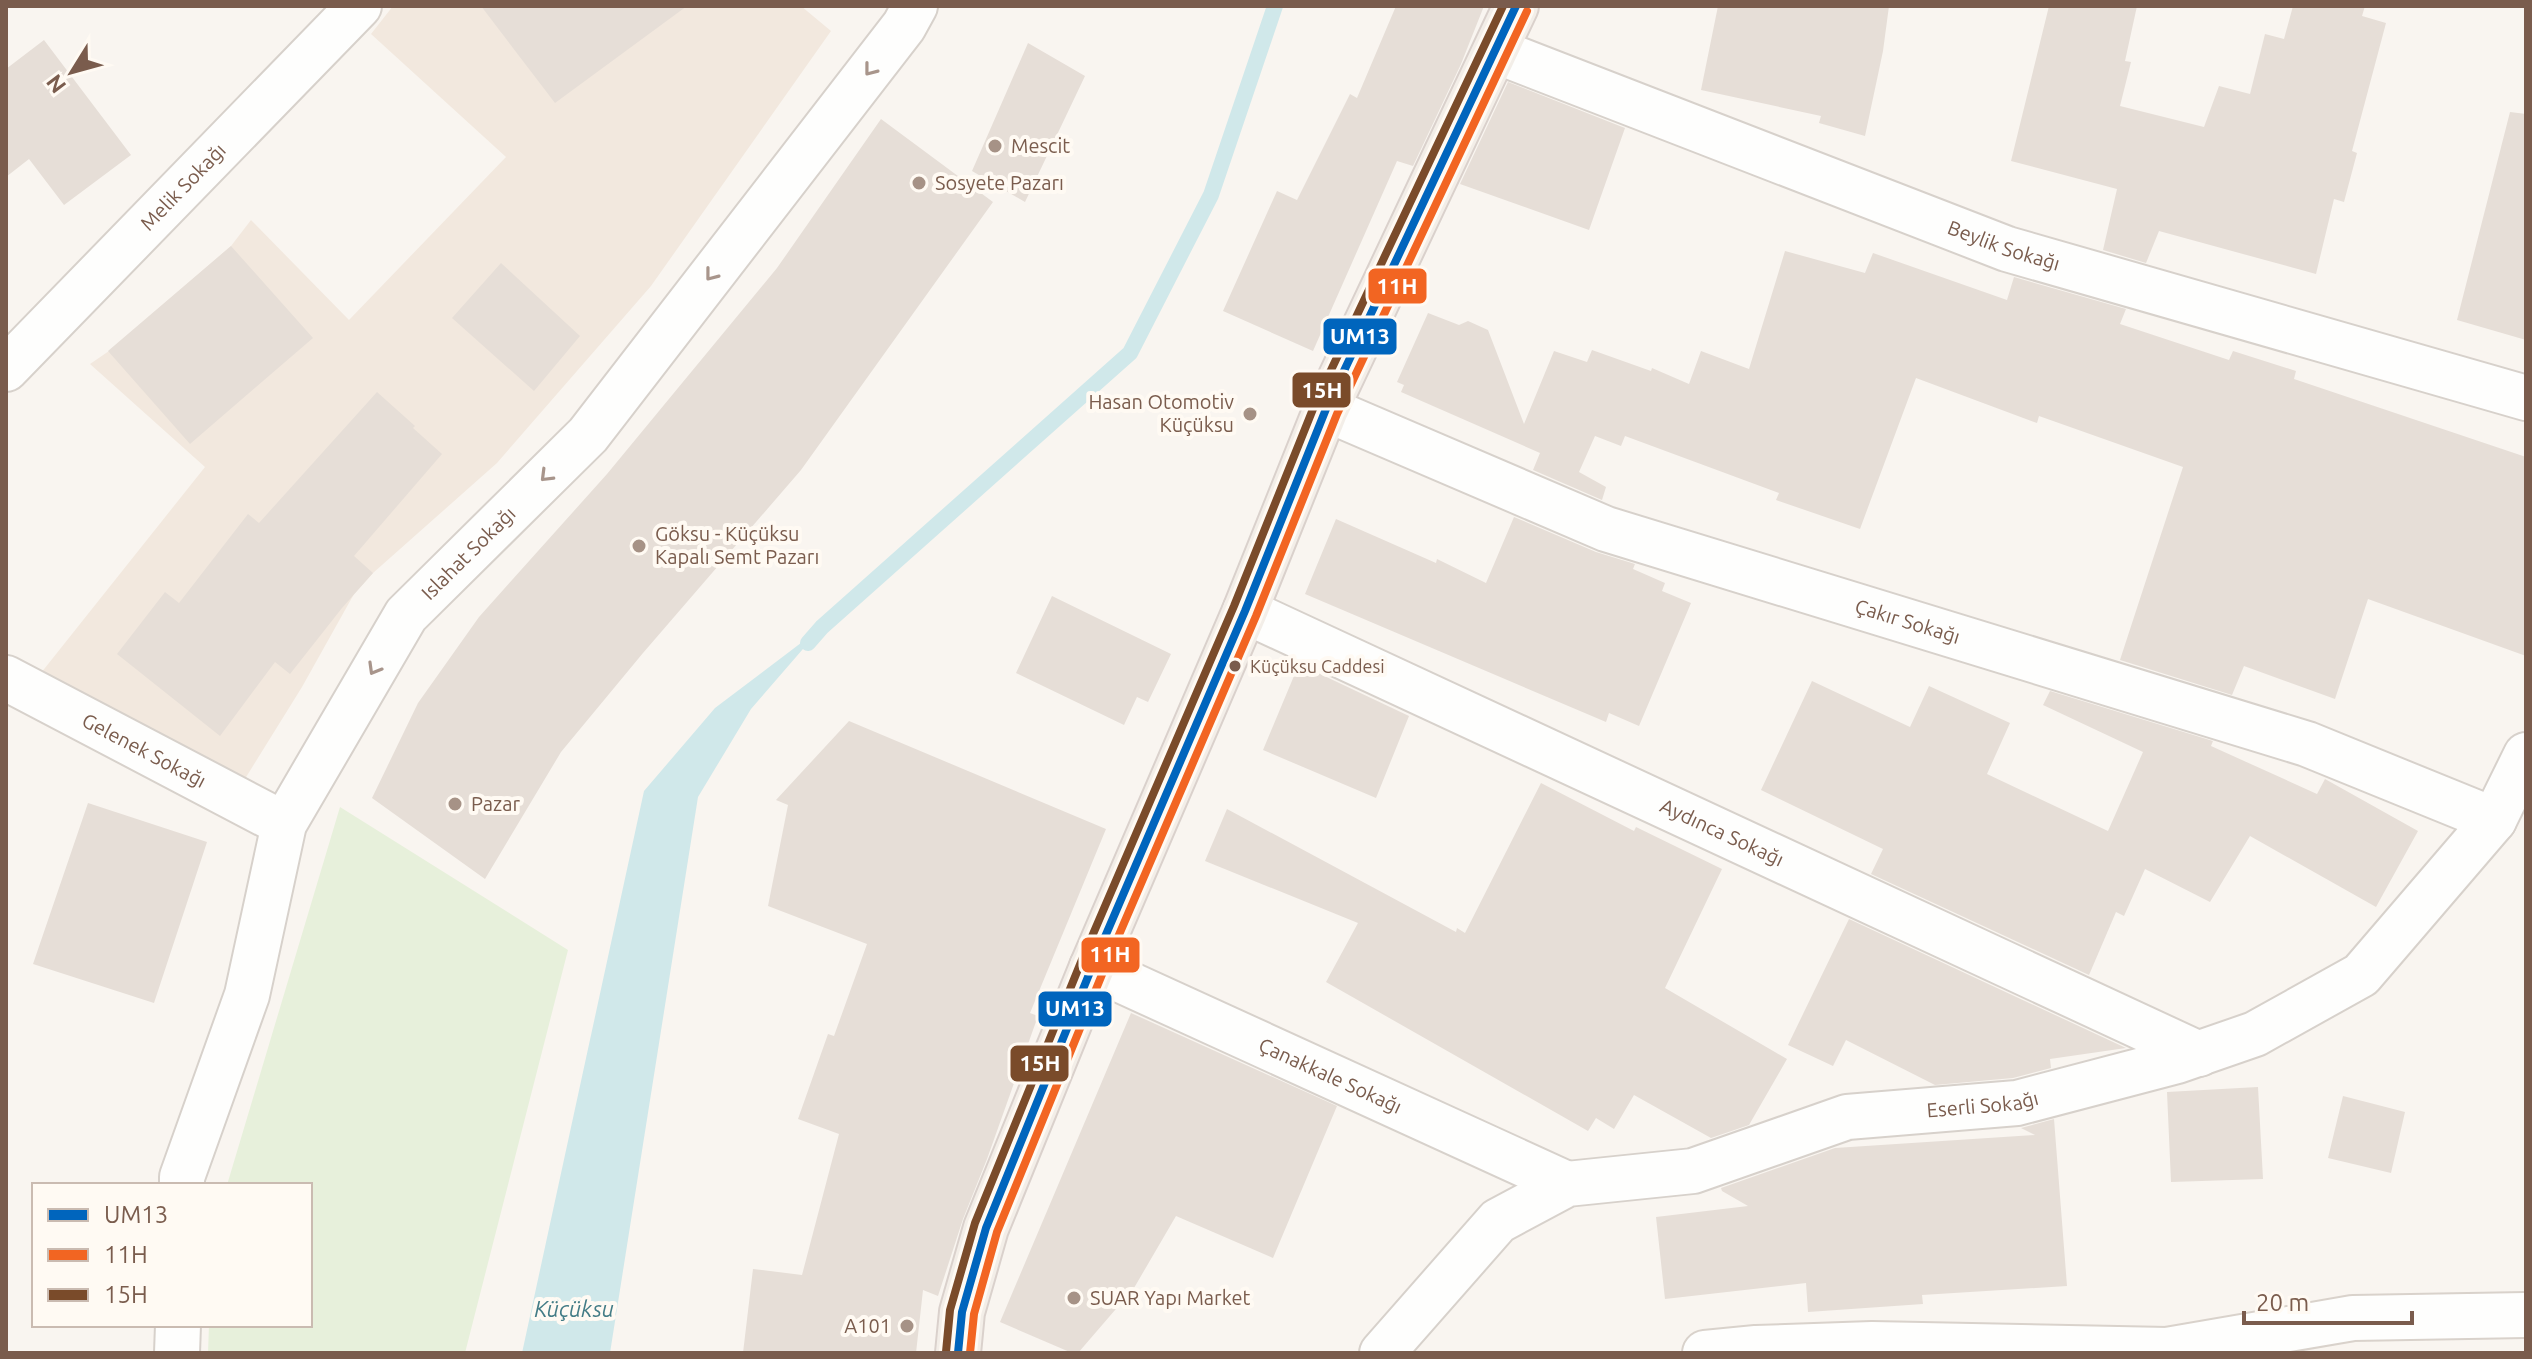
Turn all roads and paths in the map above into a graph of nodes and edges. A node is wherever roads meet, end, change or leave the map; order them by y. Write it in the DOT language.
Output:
graph roads {
  1 [pos="359,6"];
  2 [pos="915,6"];
  3 [pos="1516,6"];
  4 [pos="1496,51"];
  5 [pos="6,369"];
  6 [pos="2526,398"];
  7 [pos="1326,409"];
  8 [pos="1245,611"];
  9 [pos="6,678"];
  10 [pos="2526,755"];
  11 [pos="2494,820"];
  12 [pos="284,824"];
  13 [pos="1092,967"];
  14 [pos="2199,1054"];
  15 [pos="182,1183"];
  16 [pos="1567,1184"];
  17 [pos="2526,1315"];
  18 [pos="178,1327"];
  19 [pos="177,1353"];
  20 [pos="958,1353"];
  21 [pos="1382,1353"];
  22 [pos="1705,1353"];
  1 -- 5 [label="street, Melik Sokağı"];
  2 -- 12 [label="street, Islahat Sokağı, one-way"];
  3 -- 4 [label="main road"];
  4 -- 6 [label="street, Beylik Sokağı"];
  4 -- 7 [label="main road"];
  7 -- 8 [label="main road"];
  7 -- 11 [label="street, Çakır Sokağı"];
  8 -- 13 [label="main road"];
  8 -- 14 [label="street, Aydınca Sokağı"];
  9 -- 12 [label="street, Gelenek Sokağı"];
  10 -- 11 [label="street, Eserli Sokağı"];
  11 -- 14 [label="street, Eserli Sokağı"];
  12 -- 15 [label="street, Islahat Sokağı"];
  13 -- 16 [label="street, Çanakkale Sokağı"];
  13 -- 20 [label="main road"];
  14 -- 16 [label="street, Eserli Sokağı"];
  16 -- 21 [label="street, Eserli Sokağı"];
  17 -- 22 [label="street"];
  18 -- 19 [label="street"];
}
